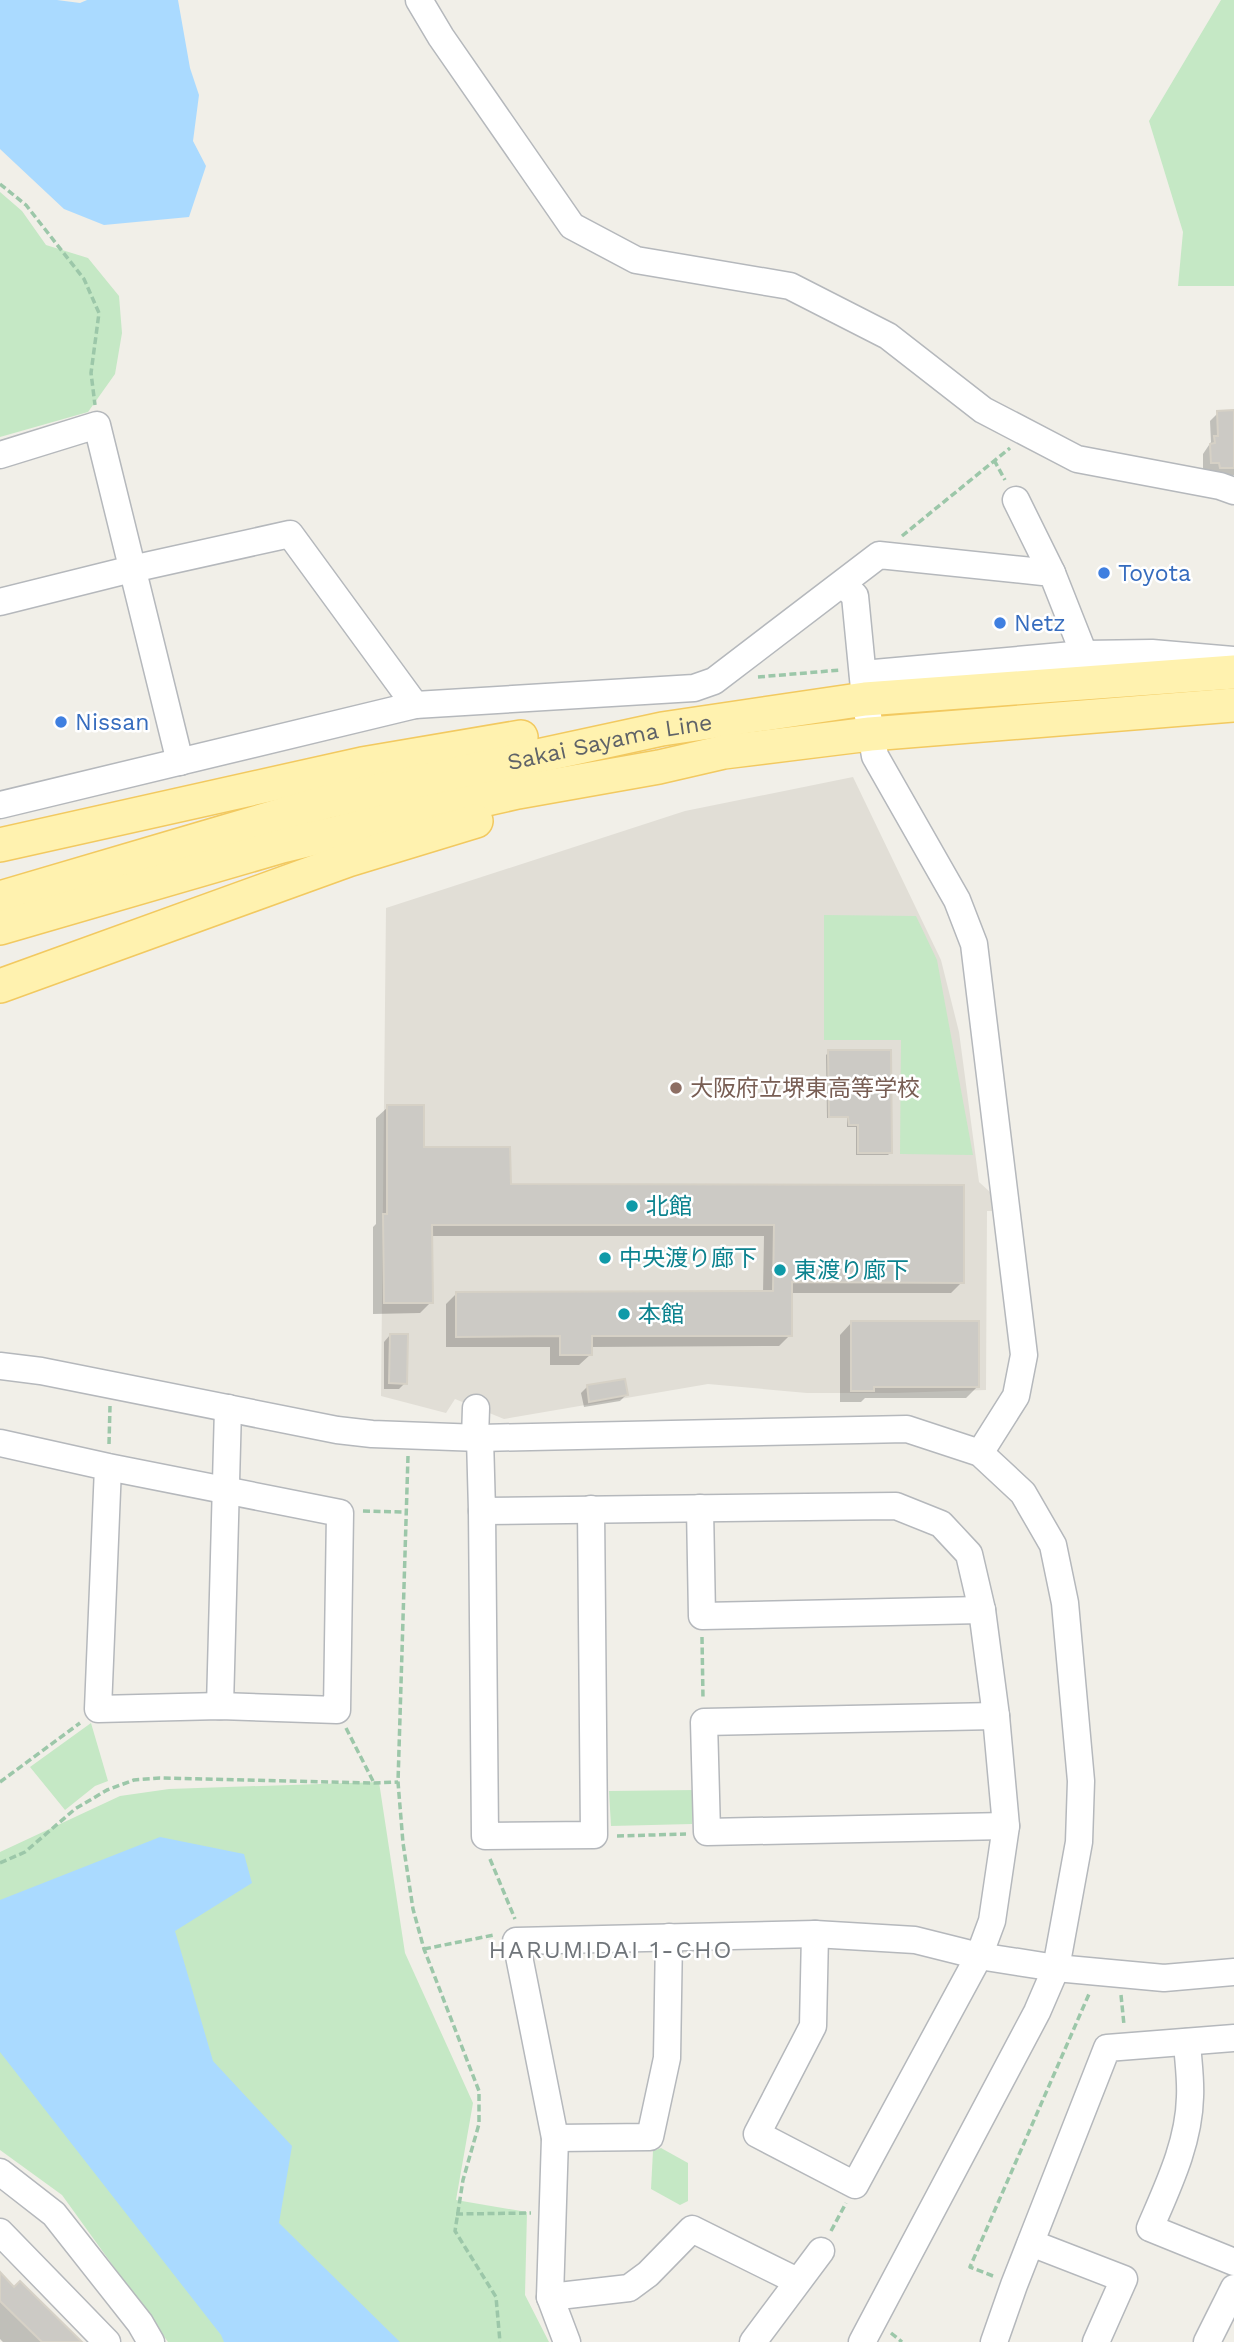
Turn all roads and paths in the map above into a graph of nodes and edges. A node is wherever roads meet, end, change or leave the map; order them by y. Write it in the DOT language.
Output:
graph roads {
  1 [pos="419,0"];
  2 [pos="0,184"];
  3 [pos="97,425"];
  4 [pos="1028,433"];
  5 [pos="0,454"];
  6 [pos="1234,491"];
  7 [pos="1016,500"];
  8 [pos="879,555"];
  9 [pos="132,569"];
  10 [pos="1052,573"];
  11 [pos="843,584"];
  12 [pos="0,601"];
  13 [pos="1084,654"];
  14 [pos="1234,660"];
  15 [pos="1234,672"];
  16 [pos="755,677"];
  17 [pos="859,681"];
  18 [pos="415,705"];
  19 [pos="1234,705"];
  20 [pos="662,729"];
  21 [pos="870,734"];
  22 [pos="180,762"];
  23 [pos="659,766"];
  24 [pos="0,805"];
  25 [pos="0,845"];
  26 [pos="0,898"];
  27 [pos="0,928"];
  28 [pos="0,986"];
  29 [pos="0,1366"];
  30 [pos="111,1385"];
  31 [pos="228,1408"];
  32 [pos="476,1408"];
  33 [pos="477,1437"];
  34 [pos="0,1443"];
  35 [pos="408,1450"];
  36 [pos="980,1453"];
  37 [pos="108,1467"];
  38 [pos="225,1490"];
  39 [pos="701,1508"];
  40 [pos="591,1509"];
  41 [pos="482,1511"];
  42 [pos="340,1513"];
  43 [pos="406,1513"];
  44 [pos="982,1610"];
  45 [pos="702,1616"];
  46 [pos="220,1706"];
  47 [pos="98,1709"];
  48 [pos="337,1710"];
  49 [pos="996,1716"];
  50 [pos="704,1722"];
  51 [pos="0,1782"];
  52 [pos="398,1782"];
  53 [pos="374,1783"];
  54 [pos="1006,1826"];
  55 [pos="707,1832"];
  56 [pos="594,1835"];
  57 [pos="485,1836"];
  58 [pos="0,1863"];
  59 [pos="816,1934"];
  60 [pos="669,1937"];
  61 [pos="520,1941"];
  62 [pos="424,1949"];
  63 [pos="979,1956"];
  64 [pos="1056,1968"];
  65 [pos="1234,1972"];
  66 [pos="1092,1986"];
  67 [pos="1120,1989"];
  68 [pos="1234,2038"];
  69 [pos="1186,2042"];
  70 [pos="1126,2046"];
  71 [pos="555,2138"];
  72 [pos="4,2181"];
  73 [pos="855,2185"];
  74 [pos="552,2213"];
  75 [pos="456,2214"];
  76 [pos="0,2232"];
  77 [pos="1031,2243"];
  78 [pos="821,2251"];
  79 [pos="1234,2262"];
  80 [pos="970,2267"];
  81 [pos="797,2281"];
  82 [pos="1234,2288"];
  83 [pos="550,2297"];
  84 [pos="107,2342"];
  85 [pos="150,2342"];
  86 [pos="500,2342"];
  87 [pos="567,2342"];
  88 [pos="753,2342"];
  89 [pos="862,2342"];
  90 [pos="994,2342"];
  91 [pos="1096,2342"];
  92 [pos="1207,2342"];
  1 -- 4 [label="street"];
  2 -- 3 [label="path"];
  3 -- 5 [label="street"];
  3 -- 9 [label="street"];
  4 -- 6 [label="street"];
  4 -- 8 [label="path"];
  7 -- 10 [label="street"];
  8 -- 10 [label="street"];
  8 -- 11 [label="street"];
  9 -- 12 [label="street"];
  9 -- 18 [label="street"];
  9 -- 22 [label="street"];
  10 -- 13 [label="street"];
  11 -- 17 [label="street"];
  11 -- 18 [label="street"];
  13 -- 14 [label="street"];
  13 -- 17 [label="street"];
  15 -- 17 [label="main road, Sakai Sayama Line"];
  16 -- 17 [label="path"];
  17 -- 20 [label="main road, Sakai Sayama Line"];
  17 -- 21 [label="street"];
  18 -- 22 [label="street"];
  19 -- 21 [label="main road, Sakai Sayama Line"];
  20 -- 25 [label="main road"];
  20 -- 26 [label="main road, Sakai Sayama Line"];
  21 -- 23 [label="main road, Sakai Sayama Line"];
  21 -- 36 [label="street"];
  22 -- 24 [label="street"];
  23 -- 27 [label="main road, Sakai Sayama Line"];
  23 -- 28 [label="main road"];
  29 -- 30 [label="street"];
  30 -- 31 [label="street"];
  30 -- 37 [label="path"];
  31 -- 33 [label="street"];
  31 -- 38 [label="street"];
  32 -- 33 [label="street"];
  33 -- 36 [label="street"];
  33 -- 41 [label="street"];
  34 -- 37 [label="street"];
  35 -- 43 [label="path"];
  36 -- 64 [label="street"];
  37 -- 38 [label="street"];
  37 -- 47 [label="street"];
  38 -- 42 [label="street"];
  38 -- 46 [label="street"];
  39 -- 40 [label="street"];
  39 -- 44 [label="street"];
  39 -- 45 [label="street"];
  40 -- 41 [label="street"];
  40 -- 56 [label="street"];
  41 -- 57 [label="street"];
  42 -- 43 [label="path"];
  42 -- 48 [label="street"];
  43 -- 52 [label="path"];
  44 -- 45 [label="street"];
  44 -- 49 [label="street"];
  45 -- 50 [label="path"];
  46 -- 47 [label="street"];
  46 -- 48 [label="street"];
  47 -- 51 [label="path"];
  48 -- 53 [label="path"];
  49 -- 50 [label="street"];
  49 -- 54 [label="street"];
  50 -- 55 [label="street"];
  52 -- 53 [label="path"];
  52 -- 62 [label="path"];
  53 -- 58 [label="path"];
  54 -- 55 [label="street"];
  54 -- 63 [label="street"];
  55 -- 56 [label="path"];
  56 -- 57 [label="street"];
  57 -- 61 [label="path"];
  59 -- 60 [label="street"];
  59 -- 63 [label="street"];
  59 -- 73 [label="street"];
  60 -- 61 [label="street"];
  60 -- 71 [label="street"];
  61 -- 62 [label="path"];
  61 -- 71 [label="street"];
  62 -- 75 [label="path"];
  63 -- 64 [label="street"];
  63 -- 73 [label="street"];
  64 -- 65 [label="street"];
  64 -- 89 [label="street"];
  66 -- 80 [label="path"];
  67 -- 70 [label="path"];
  68 -- 69 [label="street"];
  69 -- 70 [label="street"];
  69 -- 79 [label="street"];
  70 -- 77 [label="street"];
  71 -- 74 [label="street"];
  72 -- 85 [label="street"];
  73 -- 78 [label="path"];
  74 -- 75 [label="path"];
  74 -- 83 [label="street"];
  75 -- 86 [label="path"];
  76 -- 84 [label="street"];
  77 -- 90 [label="street"];
  77 -- 91 [label="street"];
  78 -- 81 [label="street"];
  81 -- 83 [label="street"];
  81 -- 88 [label="street"];
  82 -- 92 [label="street"];
  83 -- 87 [label="street"];
}
